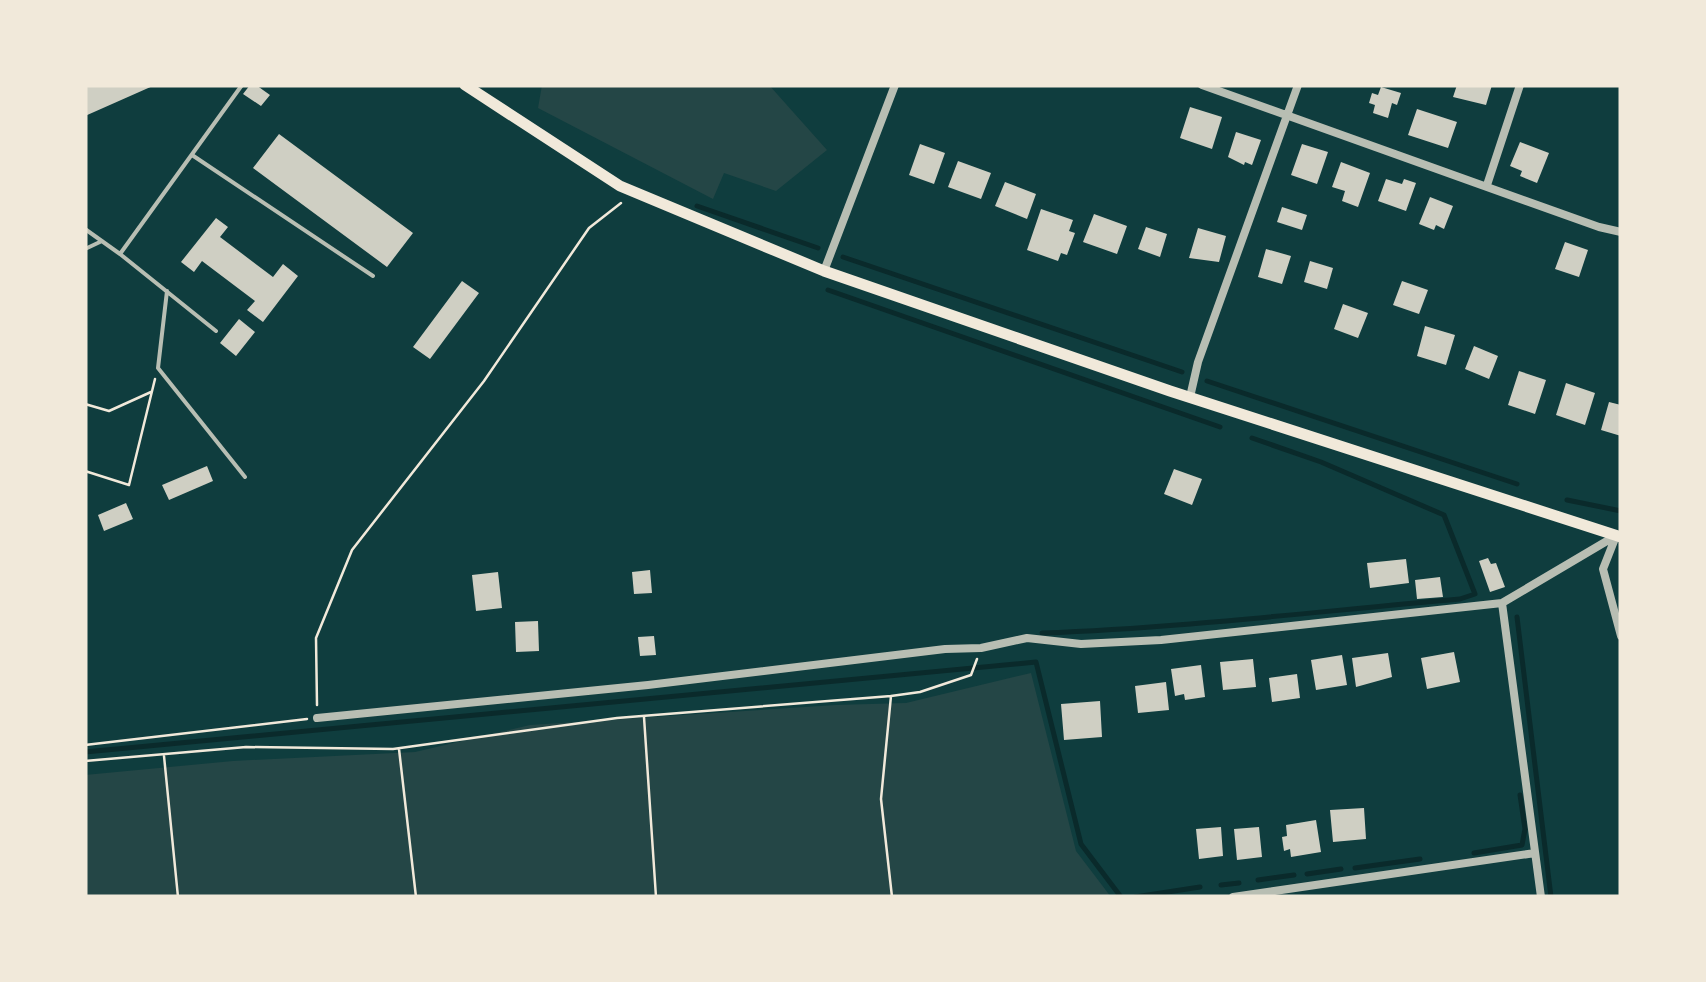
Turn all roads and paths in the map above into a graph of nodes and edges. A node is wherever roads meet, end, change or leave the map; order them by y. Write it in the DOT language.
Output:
graph roads {
  1 [pos="242,85"];
  2 [pos="465,85"];
  3 [pos="895,85"];
  4 [pos="1202,85"];
  5 [pos="1298,85"];
  6 [pos="1520,85"];
  7 [pos="1288,115"];
  8 [pos="192,155"];
  9 [pos="1487,185"];
  10 [pos="636,193"];
  11 [pos="85,229"];
  12 [pos="1621,232"];
  13 [pos="102,241"];
  14 [pos="85,249"];
  15 [pos="120,254"];
  16 [pos="824,271"];
  17 [pos="373,276"];
  18 [pos="167,292"];
  19 [pos="216,331"];
  20 [pos="1190,397"];
  21 [pos="85,404"];
  22 [pos="85,470"];
  23 [pos="246,477"];
  24 [pos="1619,536"];
  25 [pos="1502,603"];
  26 [pos="1621,636"];
  27 [pos="981,648"];
  28 [pos="891,696"];
  29 [pos="644,716"];
  30 [pos="317,718"];
  31 [pos="85,745"];
  32 [pos="399,748"];
  33 [pos="164,754"];
  34 [pos="85,761"];
  35 [pos="1535,854"];
  36 [pos="178,897"];
  37 [pos="416,897"];
  38 [pos="656,897"];
  39 [pos="892,897"];
  40 [pos="1232,897"];
  41 [pos="1541,897"];
  1 -- 8 [label="lane"];
  2 -- 10 [label="main road"];
  3 -- 16 [label="street"];
  4 -- 7 [label="street"];
  5 -- 7 [label="street"];
  6 -- 9 [label="street"];
  7 -- 9 [label="street"];
  7 -- 20 [label="street"];
  8 -- 15 [label="lane"];
  8 -- 17 [label="lane"];
  9 -- 12 [label="street"];
  10 -- 16 [label="main road"];
  10 -- 30 [label="path"];
  11 -- 13 [label="lane"];
  13 -- 14 [label="lane"];
  13 -- 15 [label="lane"];
  15 -- 18 [label="lane"];
  16 -- 20 [label="main road"];
  18 -- 19 [label="lane"];
  18 -- 23 [label="lane"];
  20 -- 24 [label="main road"];
  21 -- 22 [label="path"];
  24 -- 25 [label="street"];
  24 -- 26 [label="street"];
  25 -- 27 [label="street"];
  25 -- 35 [label="street"];
  27 -- 28 [label="path"];
  27 -- 30 [label="street"];
  28 -- 29 [label="path"];
  28 -- 39 [label="path"];
  29 -- 32 [label="path"];
  29 -- 38 [label="path"];
  30 -- 31 [label="path"];
  32 -- 33 [label="path"];
  32 -- 37 [label="path"];
  33 -- 34 [label="path"];
  33 -- 36 [label="path"];
  35 -- 40 [label="street"];
  35 -- 41 [label="street"];
}
